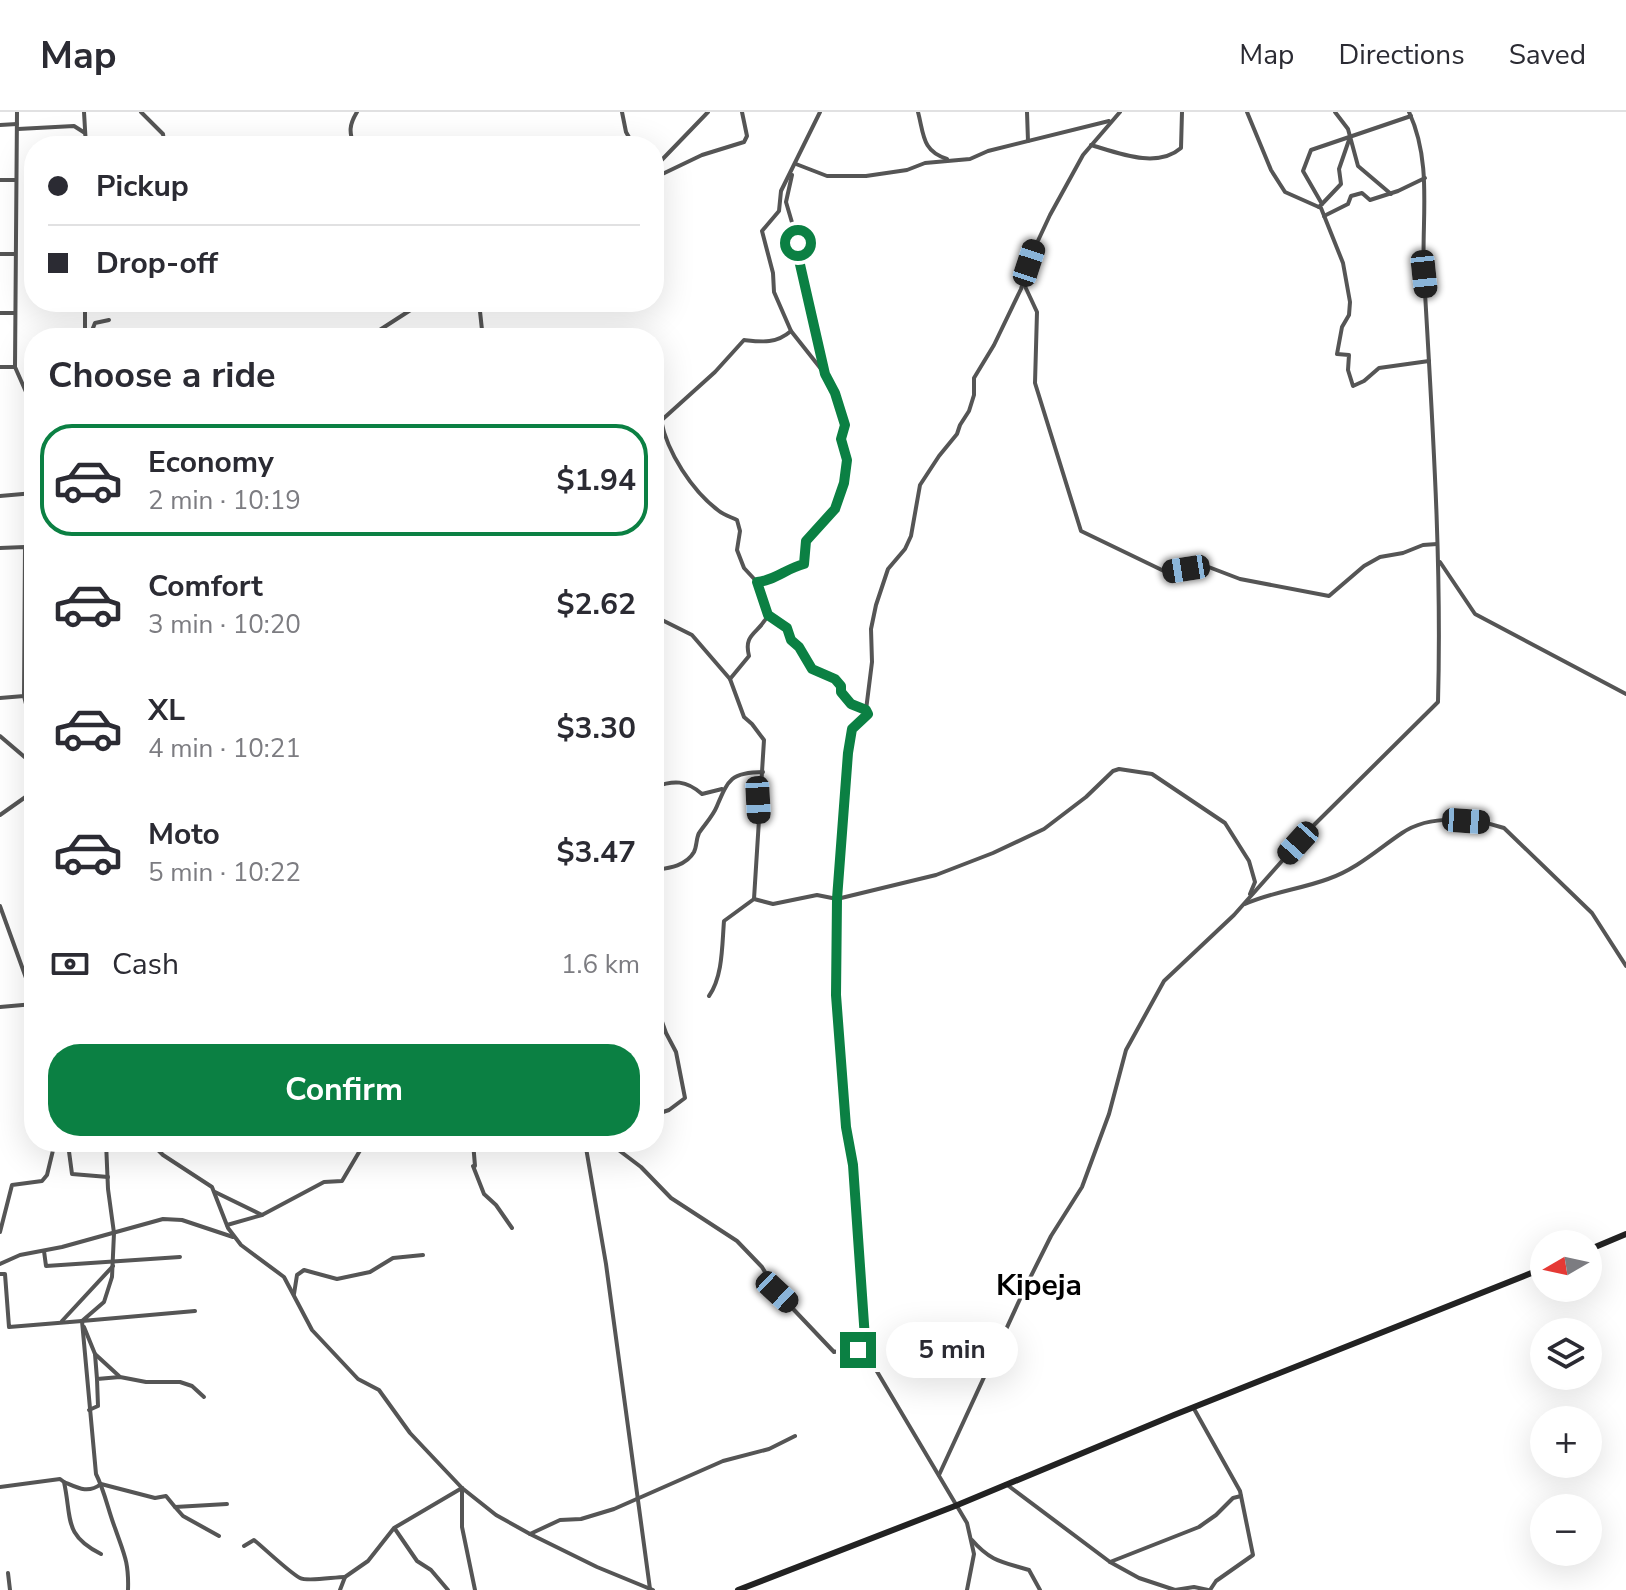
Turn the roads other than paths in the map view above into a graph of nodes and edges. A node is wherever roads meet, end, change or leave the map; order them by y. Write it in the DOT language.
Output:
graph roads {
  1 [pos="17,112"];
  2 [pos="141,112"];
  3 [pos="357,112"];
  4 [pos="622,112"];
  5 [pos="708,112"];
  6 [pos="742,112"];
  7 [pos="820,112"];
  8 [pos="918,112"];
  9 [pos="1027,112"];
  10 [pos="1120,112"];
  11 [pos="1182,112"];
  12 [pos="1247,112"];
  13 [pos="1335,112"];
  14 [pos="1410,114"];
  15 [pos="84,115"];
  16 [pos="1111,120"];
  17 [pos="0,125"];
  18 [pos="74,126"];
  19 [pos="17,127"];
  20 [pos="85,133"];
  21 [pos="85,136"];
  22 [pos="163,136"];
  23 [pos="350,136"];
  24 [pos="628,136"];
  25 [pos="1350,138"];
  26 [pos="1028,141"];
  27 [pos="1091,145"];
  28 [pos="664,158"];
  29 [pos="949,160"];
  30 [pos="795,163"];
  31 [pos="664,173"];
  32 [pos="1425,178"];
  33 [pos="0,180"];
  34 [pos="16,180"];
  35 [pos="1391,194"];
  36 [pos="1321,205"];
  37 [pos="1324,216"];
  38 [pos="0,254"];
  39 [pos="15,254"];
  40 [pos="1023,282"];
  41 [pos="408,312"];
  42 [pos="0,313"];
  43 [pos="15,313"];
  44 [pos="109,320"];
  45 [pos="92,328"];
  46 [pos="383,328"];
  47 [pos="791,331"];
  48 [pos="1429,361"];
  49 [pos="0,367"];
  50 [pos="15,367"];
  51 [pos="825,374"];
  52 [pos="24,387"];
  53 [pos="664,417"];
  54 [pos="664,437"];
  55 [pos="24,494"];
  56 [pos="0,496"];
  57 [pos="1437,544"];
  58 [pos="24,547"];
  59 [pos="0,548"];
  60 [pos="1438,559"];
  61 [pos="757,582"];
  62 [pos="768,615"];
  63 [pos="664,621"];
  64 [pos="730,679"];
  65 [pos="1626,694"];
  66 [pos="24,696"];
  67 [pos="0,698"];
  68 [pos="866,710"];
  69 [pos="0,736"];
  70 [pos="24,756"];
  71 [pos="763,772"];
  72 [pos="664,782"];
  73 [pos="722,789"];
  74 [pos="24,798"];
  75 [pos="0,815"];
  76 [pos="664,869"];
  77 [pos="1249,898"];
  78 [pos="754,899"];
  79 [pos="837,899"];
  80 [pos="0,906"];
  81 [pos="1238,909"];
  82 [pos="1626,966"];
  83 [pos="24,974"];
  84 [pos="709,996"];
  85 [pos="24,1003"];
  86 [pos="0,1007"];
  87 [pos="664,1027"];
  88 [pos="664,1112"];
  89 [pos="53,1152"];
  90 [pos="69,1152"];
  91 [pos="107,1152"];
  92 [pos="160,1152"];
  93 [pos="359,1152"];
  94 [pos="473,1152"];
  95 [pos="587,1152"];
  96 [pos="621,1152"];
  97 [pos="108,1177"];
  98 [pos="213,1191"];
  99 [pos="262,1215"];
  100 [pos="227,1225"];
  101 [pos="512,1228"];
  102 [pos="0,1232"];
  103 [pos="114,1233"];
  104 [pos="1626,1234"];
  105 [pos="235,1237"];
  106 [pos="1602,1244"];
  107 [pos="44,1251"];
  108 [pos="423,1255"];
  109 [pos="180,1257"];
  110 [pos="113,1263"];
  111 [pos="0,1264"];
  112 [pos="0,1274"];
  113 [pos="1530,1274"];
  114 [pos="294,1297"];
  115 [pos="195,1311"];
  116 [pos="82,1321"];
  117 [pos="61,1323"];
  118 [pos="866,1353"];
  119 [pos="95,1354"];
  120 [pos="120,1377"];
  121 [pos="97,1379"];
  122 [pos="204,1397"];
  123 [pos="1193,1407"];
  124 [pos="89,1410"];
  125 [pos="795,1436"];
  126 [pos="939,1475"];
  127 [pos="64,1482"];
  128 [pos="101,1484"];
  129 [pos="1006,1484"];
  130 [pos="0,1487"];
  131 [pos="462,1488"];
  132 [pos="1241,1496"];
  133 [pos="637,1498"];
  134 [pos="227,1504"];
  135 [pos="955,1506"];
  136 [pos="175,1507"];
  137 [pos="394,1528"];
  138 [pos="530,1534"];
  139 [pos="219,1536"];
  140 [pos="970,1537"];
  141 [pos="244,1546"];
  142 [pos="101,1554"];
  143 [pos="1110,1562"];
  144 [pos="8,1573"];
  145 [pos="345,1577"];
  146 [pos="652,1589"];
  147 [pos="10,1590"];
  148 [pos="128,1590"];
  149 [pos="340,1590"];
  150 [pos="448,1590"];
  151 [pos="475,1590"];
  152 [pos="738,1590"];
  153 [pos="967,1590"];
  154 [pos="1040,1590"];
  155 [pos="1209,1590"];
  1 -- 19 [label="street"];
  2 -- 22 [label="street"];
  3 -- 23 [label="street"];
  4 -- 24 [label="street"];
  5 -- 28 [label="street"];
  6 -- 31 [label="street"];
  7 -- 30 [label="street"];
  8 -- 29 [label="street"];
  9 -- 26 [label="street"];
  10 -- 16 [label="street"];
  11 -- 27 [label="street"];
  12 -- 36 [label="street"];
  13 -- 25 [label="street"];
  14 -- 25 [label="street"];
  14 -- 32 [label="street"];
  15 -- 18 [label="street"];
  15 -- 20 [label="street"];
  16 -- 26 [label="street"];
  16 -- 27 [label="street"];
  17 -- 19 [label="street"];
  18 -- 19 [label="street"];
  18 -- 20 [label="street"];
  19 -- 34 [label="street"];
  20 -- 21 [label="street"];
  25 -- 35 [label="street"];
  25 -- 36 [label="street"];
  25 -- 36 [label="street"];
  26 -- 29 [label="street"];
  27 -- 40 [label="street"];
  29 -- 30 [label="street"];
  30 -- 47 [label="street"];
  30 -- 51 [label="street"];
  32 -- 35 [label="street"];
  32 -- 48 [label="street"];
  33 -- 34 [label="street"];
  34 -- 39 [label="street"];
  35 -- 37 [label="street"];
  36 -- 37 [label="street"];
  37 -- 48 [label="street"];
  38 -- 39 [label="street"];
  39 -- 43 [label="street"];
  40 -- 57 [label="street"];
  40 -- 68 [label="street"];
  41 -- 46 [label="street"];
  42 -- 43 [label="street"];
  43 -- 50 [label="street"];
  44 -- 45 [label="street"];
  47 -- 51 [label="street"];
  47 -- 53 [label="street"];
  48 -- 57 [label="street"];
  49 -- 50 [label="street"];
  50 -- 52 [label="street"];
  51 -- 61 [label="street"];
  54 -- 61 [label="street"];
  55 -- 56 [label="street"];
  57 -- 60 [label="street"];
  58 -- 59 [label="street"];
  60 -- 65 [label="street"];
  60 -- 77 [label="street"];
  61 -- 62 [label="street"];
  62 -- 64 [label="street"];
  62 -- 68 [label="street"];
  63 -- 64 [label="street"];
  64 -- 71 [label="street"];
  66 -- 67 [label="street"];
  68 -- 79 [label="street"];
  69 -- 70 [label="street"];
  71 -- 73 [label="street"];
  71 -- 78 [label="street"];
  72 -- 73 [label="street"];
  73 -- 76 [label="street"];
  74 -- 75 [label="street"];
  77 -- 79 [label="street"];
  77 -- 81 [label="street"];
  78 -- 79 [label="street"];
  78 -- 84 [label="street"];
  79 -- 118 [label="street"];
  80 -- 83 [label="street"];
  81 -- 82 [label="street"];
  81 -- 126 [label="street"];
  85 -- 86 [label="street"];
  87 -- 88 [label="street"];
  89 -- 102 [label="street"];
  90 -- 97 [label="street"];
  91 -- 97 [label="street"];
  92 -- 98 [label="street"];
  93 -- 99 [label="street"];
  94 -- 101 [label="street"];
  95 -- 133 [label="street"];
  96 -- 118 [label="street"];
  97 -- 103 [label="street"];
  98 -- 99 [label="street"];
  98 -- 100 [label="street"];
  99 -- 100 [label="street"];
  100 -- 105 [label="street"];
  103 -- 105 [label="street"];
  103 -- 107 [label="street"];
  103 -- 110 [label="street"];
  104 -- 106 [label="main road"];
  105 -- 114 [label="street"];
  107 -- 110 [label="street"];
  107 -- 111 [label="street"];
  108 -- 114 [label="street"];
  109 -- 110 [label="street"];
  110 -- 116 [label="street"];
  110 -- 117 [label="street"];
  112 -- 117 [label="street"];
  113 -- 123 [label="main road"];
  114 -- 131 [label="street"];
  115 -- 116 [label="street"];
  116 -- 117 [label="street"];
  116 -- 119 [label="street"];
  116 -- 124 [label="street"];
  118 -- 126 [label="street"];
  119 -- 120 [label="street"];
  119 -- 121 [label="street"];
  120 -- 121 [label="street"];
  120 -- 122 [label="street"];
  121 -- 124 [label="street"];
  123 -- 129 [label="main road"];
  123 -- 132 [label="street"];
  124 -- 128 [label="street"];
  125 -- 133 [label="street"];
  126 -- 135 [label="street"];
  127 -- 128 [label="street"];
  127 -- 130 [label="street"];
  127 -- 142 [label="street"];
  128 -- 136 [label="street"];
  128 -- 148 [label="street"];
  129 -- 135 [label="main road"];
  129 -- 143 [label="street"];
  131 -- 137 [label="street"];
  131 -- 138 [label="street"];
  131 -- 151 [label="street"];
  132 -- 143 [label="street"];
  132 -- 155 [label="street"];
  133 -- 138 [label="street"];
  133 -- 146 [label="street"];
  134 -- 136 [label="street"];
  135 -- 140 [label="street"];
  135 -- 152 [label="main road"];
  136 -- 139 [label="street"];
  137 -- 145 [label="street"];
  137 -- 150 [label="street"];
  138 -- 146 [label="street"];
  140 -- 153 [label="street"];
  140 -- 154 [label="street"];
  141 -- 145 [label="street"];
  143 -- 155 [label="street"];
  144 -- 147 [label="street"];
  145 -- 149 [label="street"];
}
